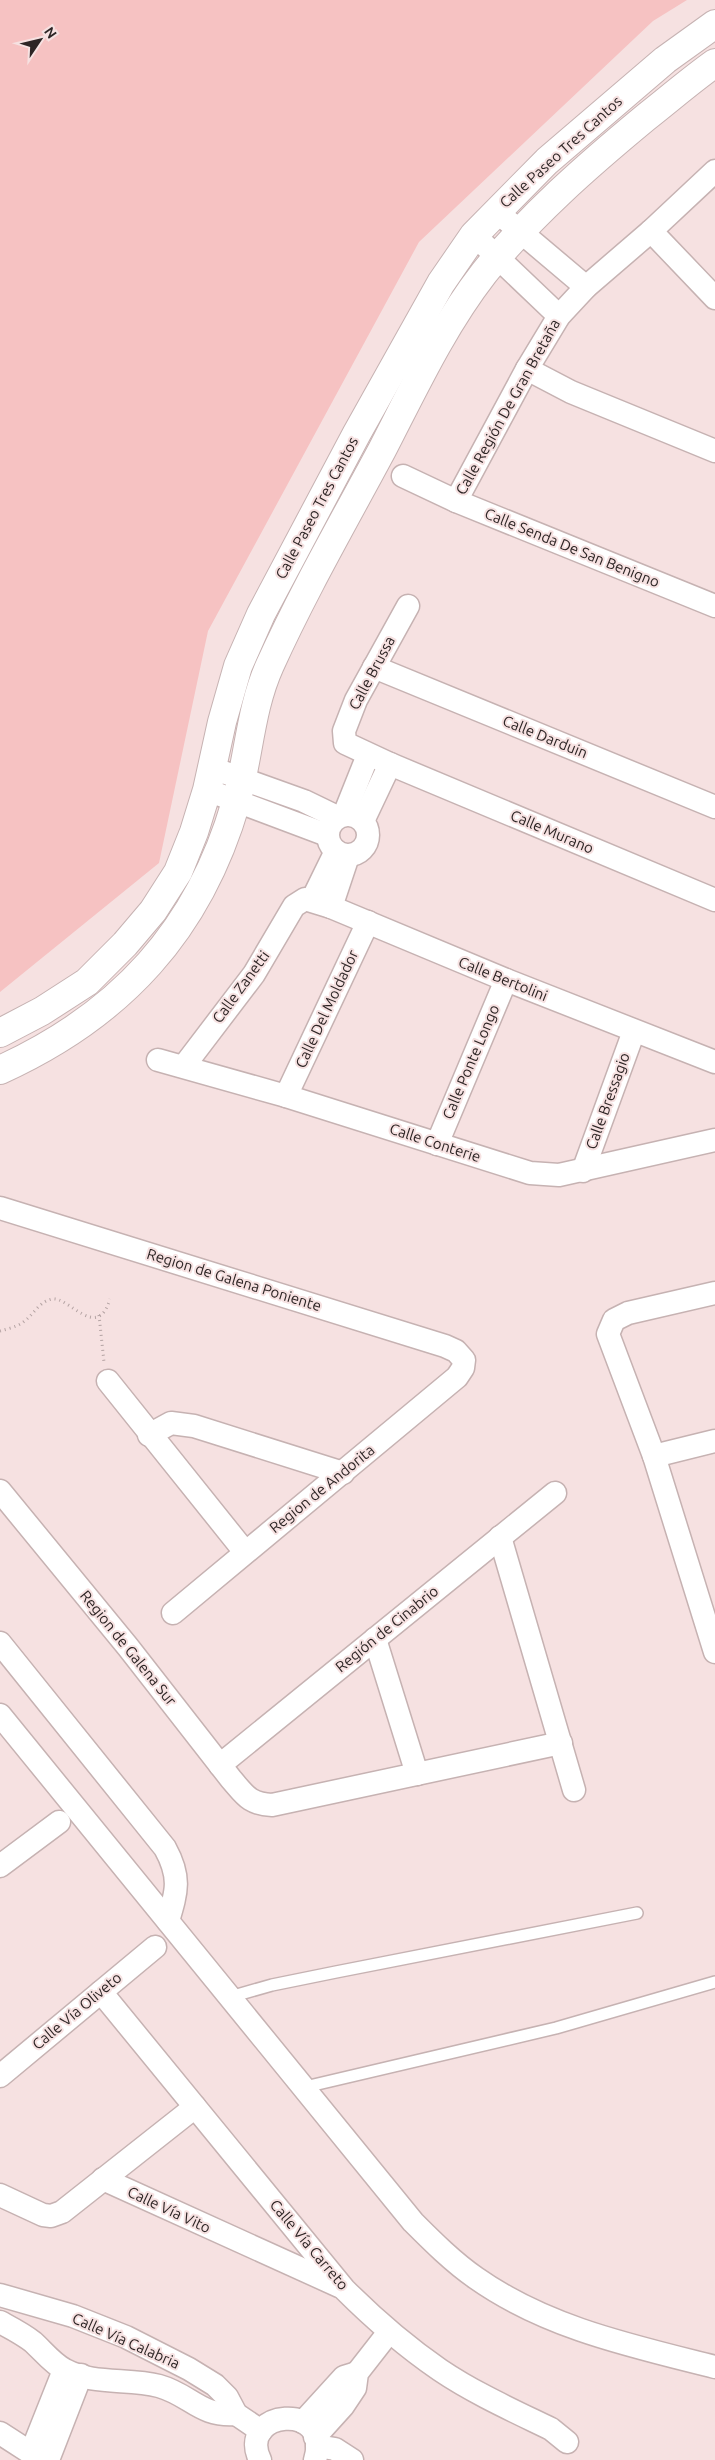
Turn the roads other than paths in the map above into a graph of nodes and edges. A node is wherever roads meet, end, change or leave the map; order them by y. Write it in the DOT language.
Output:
graph roads {
  1 [pos="715,24"];
  2 [pos="715,62"];
  3 [pos="715,171"];
  4 [pos="496,211"];
  5 [pos="651,231"];
  6 [pos="519,232"];
  7 [pos="474,235"];
  8 [pos="497,258"];
  9 [pos="586,287"];
  10 [pos="715,298"];
  11 [pos="559,316"];
  12 [pos="527,370"];
  13 [pos="715,451"];
  14 [pos="403,476"];
  15 [pos="456,501"];
  16 [pos="408,606"];
  17 [pos="715,606"];
  18 [pos="374,667"];
  19 [pos="345,743"];
  20 [pos="368,755"];
  21 [pos="390,764"];
  22 [pos="210,779"];
  23 [pos="239,789"];
  24 [pos="715,808"];
  25 [pos="343,832"];
  26 [pos="715,900"];
  27 [pos="312,904"];
  28 [pos="368,922"];
  29 [pos="506,980"];
  30 [pos="634,1031"];
  31 [pos="0,1033"];
  32 [pos="158,1060"];
  33 [pos="715,1062"];
  34 [pos="184,1066"];
  35 [pos="0,1070"];
  36 [pos="286,1096"];
  37 [pos="715,1140"];
  38 [pos="437,1144"];
  39 [pos="583,1171"];
  40 [pos="0,1208"];
  41 [pos="715,1293"];
  42 [pos="464,1360"];
  43 [pos="108,1381"];
  44 [pos="149,1435"];
  45 [pos="715,1441"];
  46 [pos="654,1456"];
  47 [pos="343,1473"];
  48 [pos="0,1491"];
  49 [pos="555,1493"];
  50 [pos="500,1537"];
  51 [pos="245,1552"];
  52 [pos="173,1613"];
  53 [pos="375,1639"];
  54 [pos="0,1643"];
  55 [pos="715,1652"];
  56 [pos="0,1715"];
  57 [pos="561,1743"];
  58 [pos="220,1765"];
  59 [pos="417,1774"];
  60 [pos="574,1790"];
  61 [pos="59,1822"];
  62 [pos="0,1866"];
  63 [pos="637,1913"];
  64 [pos="168,1921"];
  65 [pos="155,1947"];
  66 [pos="715,1982"];
  67 [pos="101,1992"];
  68 [pos="230,1997"];
  69 [pos="0,2076"];
  70 [pos="305,2087"];
  71 [pos="195,2107"];
  72 [pos="103,2180"];
  73 [pos="0,2196"];
  74 [pos="344,2289"];
  75 [pos="0,2295"];
  76 [pos="0,2322"];
  77 [pos="389,2332"];
  78 [pos="715,2366"];
  79 [pos="189,2370"];
  80 [pos="73,2373"];
  81 [pos="178,2394"];
  82 [pos="236,2414"];
  83 [pos="262,2431"];
  84 [pos="0,2433"];
  85 [pos="312,2441"];
  86 [pos="567,2442"];
  87 [pos="42,2458"];
  88 [pos="260,2460"];
  89 [pos="352,2460"];
  1 -- 4 [label="street, Calle Paseo Tres Cantos"];
  2 -- 6 [label="street, Calle Paseo Tres Cantos"];
  3 -- 5 [label="street, Calle Región De Gran Bretaña"];
  4 -- 6 [label="street"];
  4 -- 7 [label="street, Calle Paseo Tres Cantos"];
  5 -- 9 [label="street, Calle Región De Gran Bretaña"];
  5 -- 10 [label="street"];
  6 -- 8 [label="street, Calle Paseo Tres Cantos"];
  6 -- 9 [label="street"];
  7 -- 8 [label="street"];
  7 -- 22 [label="street, Calle Paseo Tres Cantos"];
  8 -- 11 [label="street"];
  8 -- 23 [label="street, Calle Paseo Tres Cantos"];
  9 -- 11 [label="street, Calle Región De Gran Bretaña"];
  11 -- 12 [label="street, Calle Región De Gran Bretaña"];
  12 -- 13 [label="street"];
  12 -- 15 [label="street, Calle Región De Gran Bretaña"];
  14 -- 15 [label="street, Calle Senda De San Benigno"];
  15 -- 17 [label="street, Calle Senda De San Benigno"];
  16 -- 18 [label="street, Calle Brussa"];
  18 -- 19 [label="street, Calle Brussa"];
  18 -- 24 [label="street, Calle Darduin"];
  19 -- 20 [label="street, Calle Murano"];
  20 -- 21 [label="street, Calle Murano"];
  20 -- 25 [label="street"];
  21 -- 25 [label="street"];
  21 -- 26 [label="street, Calle Murano"];
  22 -- 23 [label="street"];
  22 -- 31 [label="street, Calle Paseo Tres Cantos"];
  23 -- 25 [label="street"];
  23 -- 35 [label="street, Calle Paseo Tres Cantos"];
  25 -- 27 [label="street"];
  27 -- 28 [label="street, Calle Bertolini"];
  27 -- 34 [label="street, Calle Zanetti"];
  28 -- 29 [label="street, Calle Bertolini"];
  28 -- 36 [label="street, Calle Del Moldador"];
  29 -- 30 [label="street, Calle Bertolini"];
  29 -- 38 [label="street, Calle Ponte Longo"];
  30 -- 33 [label="street, Calle Bertolini"];
  30 -- 39 [label="street, Calle Bressagio"];
  32 -- 34 [label="street, Calle Conterie"];
  34 -- 36 [label="street, Calle Conterie"];
  36 -- 38 [label="street, Calle Conterie"];
  37 -- 39 [label="street, Calle Conterie"];
  38 -- 39 [label="street, Calle Conterie"];
  40 -- 42 [label="street, Region de Galena Poniente"];
  41 -- 46 [label="street"];
  42 -- 47 [label="street, Region de Andorita"];
  43 -- 44 [label="street"];
  44 -- 47 [label="street"];
  44 -- 51 [label="street"];
  45 -- 46 [label="street"];
  46 -- 55 [label="street"];
  47 -- 51 [label="street, Region de Andorita"];
  48 -- 58 [label="street, Region de Galena Sur"];
  49 -- 50 [label="street, Región de Cinabrio"];
  50 -- 53 [label="street, Región de Cinabrio"];
  50 -- 57 [label="street"];
  51 -- 52 [label="street, Region de Andorita"];
  53 -- 58 [label="street, Región de Cinabrio"];
  53 -- 59 [label="street"];
  54 -- 64 [label="street"];
  56 -- 64 [label="street"];
  57 -- 59 [label="street"];
  57 -- 60 [label="street"];
  58 -- 59 [label="street, Region de Galena Sur"];
  61 -- 62 [label="street"];
  63 -- 68 [label="lane"];
  64 -- 68 [label="street"];
  65 -- 67 [label="street, Calle Vía Oliveto"];
  66 -- 70 [label="lane"];
  67 -- 69 [label="street, Calle Vía Oliveto"];
  67 -- 71 [label="street, Calle Vía Carreto"];
  68 -- 70 [label="street"];
  70 -- 78 [label="street"];
  71 -- 72 [label="street"];
  71 -- 74 [label="street, Calle Vía Carreto"];
  72 -- 73 [label="street"];
  72 -- 74 [label="street, Calle Vía Vito"];
  74 -- 77 [label="street, Calle Vía Carreto"];
  75 -- 79 [label="street, Calle Vía Calabria"];
  76 -- 80 [label="street"];
  77 -- 85 [label="street"];
  77 -- 86 [label="street, Calle Vía Carreto"];
  79 -- 81 [label="street"];
  79 -- 82 [label="street, Calle Vía Calabria"];
  80 -- 81 [label="street, Calle Vía Calabria"];
  80 -- 87 [label="street"];
  81 -- 82 [label="street, Calle Vía Calabria"];
  82 -- 83 [label="street, Calle Vía Calabria"];
  83 -- 85 [label="street"];
  83 -- 88 [label="street"];
  84 -- 87 [label="street"];
  85 -- 89 [label="street"];
}
